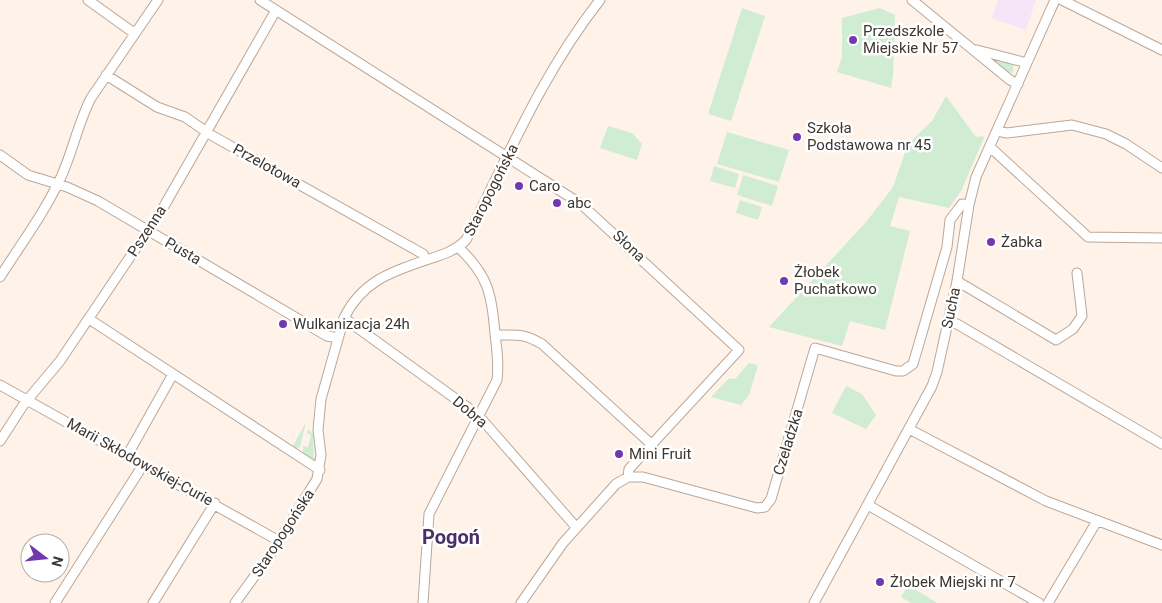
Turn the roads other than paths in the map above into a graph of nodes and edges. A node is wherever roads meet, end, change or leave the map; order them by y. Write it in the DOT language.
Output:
graph roads {
  1 [pos="88,0"];
  2 [pos="158,0"];
  3 [pos="260,0"];
  4 [pos="600,0"];
  5 [pos="912,0"];
  6 [pos="1055,0"];
  7 [pos="1062,0"];
  8 [pos="276,10"];
  9 [pos="134,33"];
  10 [pos="972,48"];
  11 [pos="1162,50"];
  12 [pos="1027,63"];
  13 [pos="106,75"];
  14 [pos="1018,84"];
  15 [pos="997,131"];
  16 [pos="207,132"];
  17 [pos="990,147"];
  18 [pos="0,155"];
  19 [pos="507,157"];
  20 [pos="1162,168"];
  21 [pos="58,184"];
  22 [pos="968,205"];
  23 [pos="148,230"];
  24 [pos="1162,238"];
  25 [pos="458,247"];
  26 [pos="426,260"];
  27 [pos="1076,273"];
  28 [pos="0,276"];
  29 [pos="957,281"];
  30 [pos="344,318"];
  31 [pos="90,319"];
  32 [pos="948,322"];
  33 [pos="496,336"];
  34 [pos="338,338"];
  35 [pos="174,374"];
  36 [pos="0,385"];
  37 [pos="28,400"];
  38 [pos="478,415"];
  39 [pos="909,429"];
  40 [pos="0,441"];
  41 [pos="651,444"];
  42 [pos="1162,444"];
  43 [pos="127,456"];
  44 [pos="143,465"];
  45 [pos="320,470"];
  46 [pos="628,477"];
  47 [pos="214,503"];
  48 [pos="868,504"];
  49 [pos="1097,521"];
  50 [pos="576,527"];
  51 [pos="279,541"];
  52 [pos="1162,545"];
  53 [pos="55,603"];
  54 [pos="153,603"];
  55 [pos="235,603"];
  56 [pos="423,603"];
  57 [pos="521,603"];
  58 [pos="814,603"];
  59 [pos="1039,603"];
  60 [pos="1048,603"];
  1 -- 9 [label="street"];
  2 -- 9 [label="street"];
  3 -- 8 [label="street, Słona"];
  4 -- 19 [label="street, Staropogońska"];
  5 -- 10 [label="street"];
  6 -- 12 [label="street, Sucha"];
  7 -- 11 [label="street"];
  8 -- 16 [label="street, Pszenna"];
  8 -- 19 [label="street, Słona"];
  9 -- 13 [label="street"];
  10 -- 12 [label="street"];
  10 -- 14 [label="street"];
  12 -- 14 [label="street, Sucha"];
  13 -- 16 [label="street, Przelotowa"];
  13 -- 21 [label="street"];
  14 -- 15 [label="street, Sucha"];
  15 -- 17 [label="street, Sucha"];
  15 -- 20 [label="street"];
  16 -- 23 [label="street, Pszenna"];
  16 -- 26 [label="street, Przelotowa"];
  17 -- 22 [label="street, Sucha"];
  17 -- 24 [label="street"];
  18 -- 21 [label="street, Pusta"];
  19 -- 25 [label="street, Staropogońska"];
  19 -- 41 [label="street, Słona"];
  21 -- 23 [label="street, Pusta"];
  21 -- 28 [label="street"];
  22 -- 29 [label="street, Sucha"];
  22 -- 46 [label="street, Czeladzka"];
  23 -- 31 [label="street, Pszenna"];
  23 -- 34 [label="street, Pusta"];
  25 -- 26 [label="street, Staropogońska"];
  25 -- 33 [label="street"];
  26 -- 30 [label="street, Staropogońska"];
  27 -- 29 [label="street"];
  29 -- 32 [label="street, Sucha"];
  30 -- 34 [label="street, Staropogońska"];
  30 -- 38 [label="street, Dobra"];
  31 -- 35 [label="street"];
  31 -- 37 [label="street, Pszenna"];
  32 -- 39 [label="street, Sucha"];
  32 -- 42 [label="street"];
  33 -- 38 [label="street"];
  33 -- 41 [label="street"];
  34 -- 45 [label="street, Staropogońska"];
  35 -- 43 [label="street"];
  35 -- 45 [label="street"];
  36 -- 37 [label="street, Marii Skłodowskiej-Curie"];
  37 -- 40 [label="street, Pszenna"];
  37 -- 43 [label="street, Marii Skłodowskiej-Curie"];
  38 -- 50 [label="street, Dobra"];
  38 -- 56 [label="street"];
  39 -- 48 [label="street, Sucha"];
  39 -- 49 [label="street"];
  41 -- 46 [label="street"];
  43 -- 44 [label="street, Marii Skłodowskiej-Curie"];
  44 -- 47 [label="street, Marii Skłodowskiej-Curie"];
  44 -- 53 [label="street"];
  45 -- 51 [label="street, Staropogońska"];
  46 -- 50 [label="street"];
  47 -- 51 [label="street, Marii Skłodowskiej-Curie"];
  47 -- 54 [label="street"];
  48 -- 58 [label="street, Sucha"];
  48 -- 59 [label="street"];
  49 -- 52 [label="street"];
  49 -- 60 [label="street"];
  50 -- 57 [label="street"];
  51 -- 55 [label="street, Staropogońska"];
}
